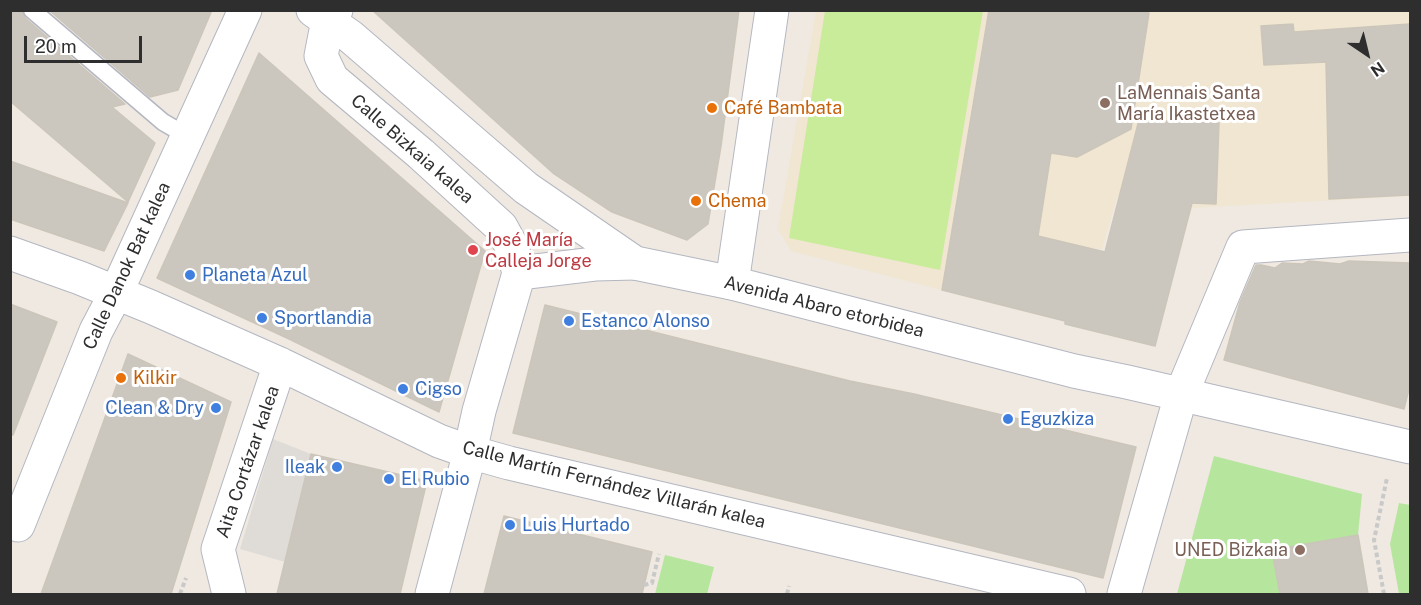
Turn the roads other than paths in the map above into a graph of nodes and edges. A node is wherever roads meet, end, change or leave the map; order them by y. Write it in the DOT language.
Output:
graph roads {
  1 [pos="32,10"];
  2 [pos="245,10"];
  3 [pos="772,10"];
  4 [pos="326,14"];
  5 [pos="187,136"];
  6 [pos="1410,235"];
  7 [pos="10,253"];
  8 [pos="635,263"];
  9 [pos="519,273"];
  10 [pos="732,283"];
  11 [pos="116,293"];
  12 [pos="280,364"];
  13 [pos="1181,395"];
  14 [pos="1410,447"];
  15 [pos="470,452"];
  16 [pos="18,525"];
  17 [pos="229,594"];
  18 [pos="432,594"];
  19 [pos="1069,594"];
  20 [pos="1124,594"];
  1 -- 5 [label="lane"];
  2 -- 5 [label="street, Calle Danok Bat kalea"];
  3 -- 10 [label="street"];
  4 -- 8 [label="street, Avenida Abaro etorbidea"];
  4 -- 9 [label="street, Calle Bizkaia kalea"];
  5 -- 11 [label="street, Calle Danok Bat kalea"];
  6 -- 13 [label="street"];
  7 -- 11 [label="street, Calle Martín Fernández Villarán kalea"];
  8 -- 9 [label="street"];
  8 -- 10 [label="street, Avenida Abaro etorbidea"];
  9 -- 15 [label="street"];
  10 -- 13 [label="street, Avenida Abaro etorbidea"];
  11 -- 12 [label="street, Calle Martín Fernández Villarán kalea"];
  11 -- 16 [label="street, Calle Danok Bat kalea"];
  12 -- 15 [label="street, Calle Martín Fernández Villarán kalea"];
  12 -- 17 [label="street, Aita Cortázar kalea"];
  13 -- 14 [label="street, Avenida Abaro etorbidea"];
  13 -- 20 [label="street"];
  15 -- 18 [label="street"];
  15 -- 19 [label="street, Calle Martín Fernández Villarán kalea"];
}
